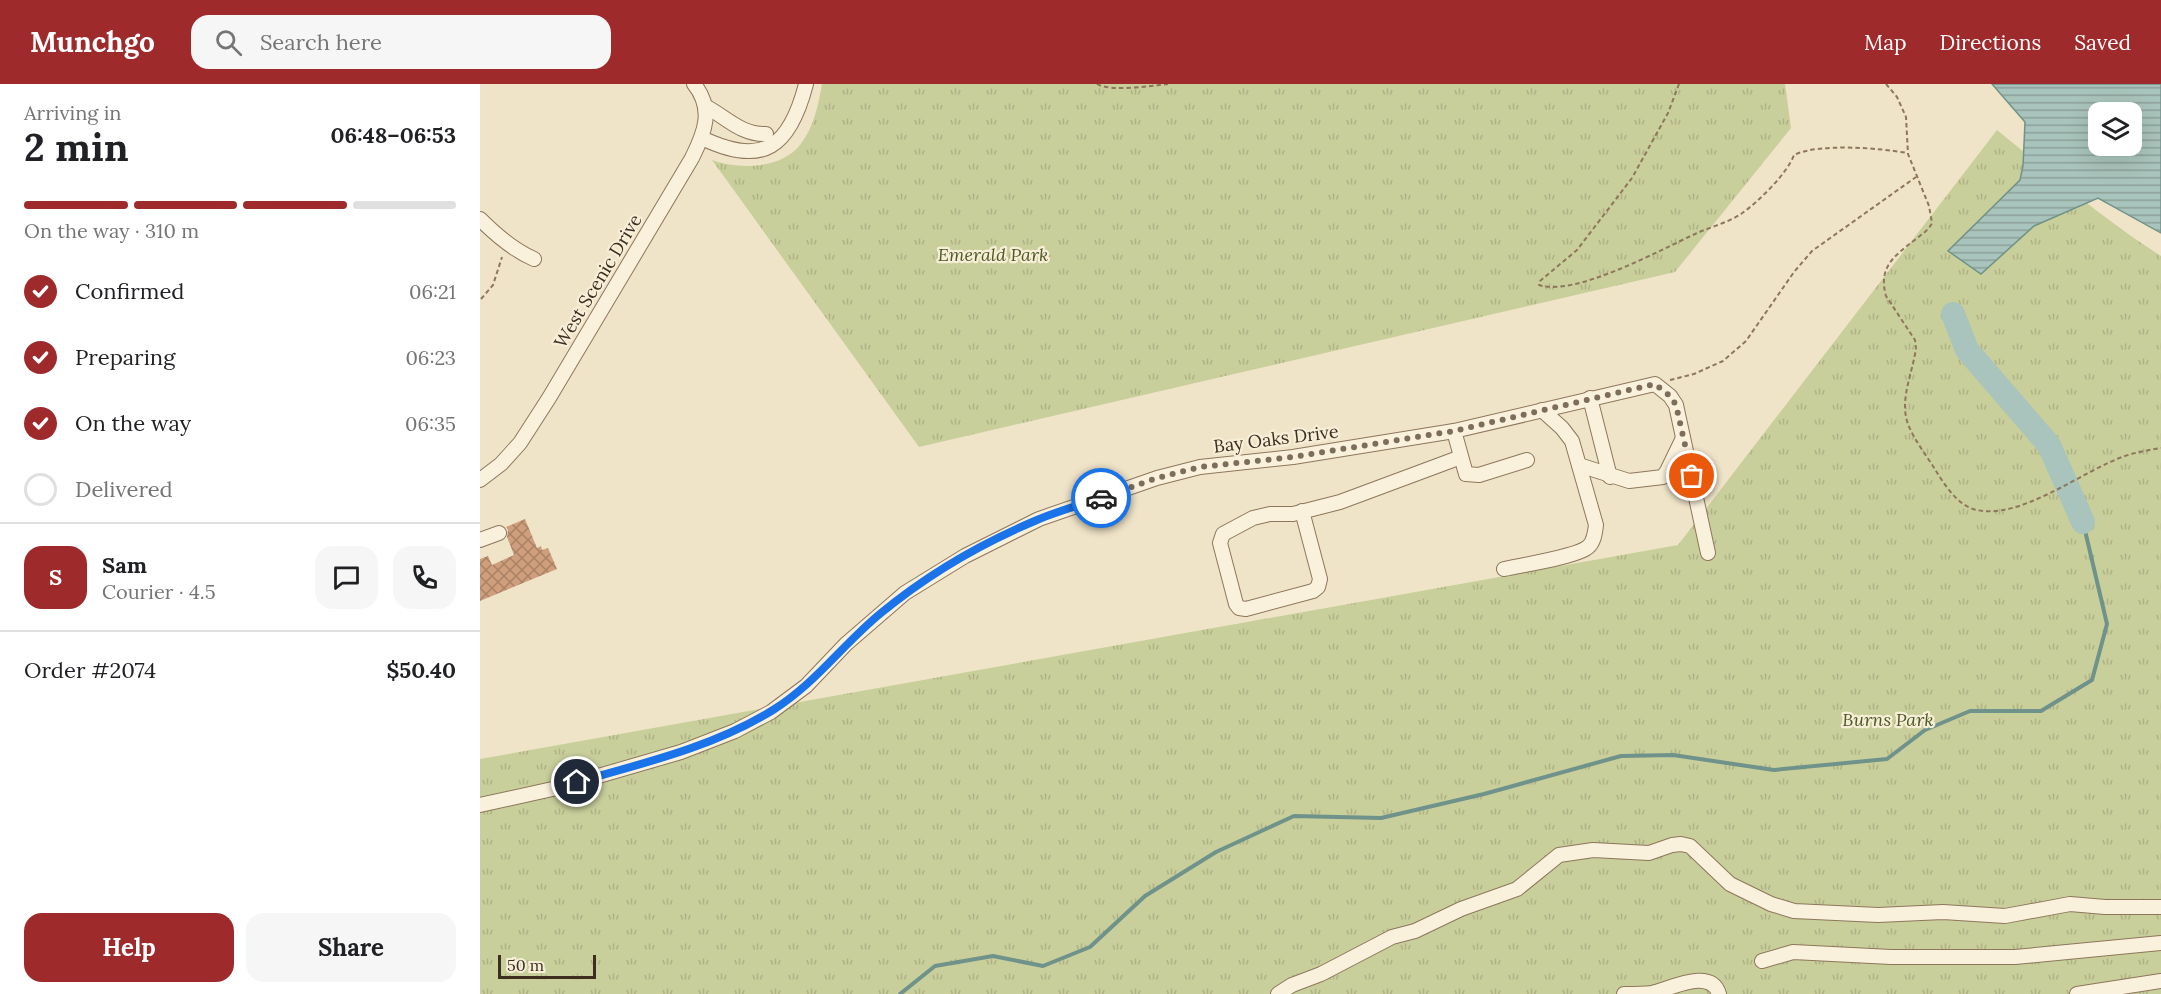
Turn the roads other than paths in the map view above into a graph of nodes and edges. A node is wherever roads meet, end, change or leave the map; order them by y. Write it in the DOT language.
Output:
graph roads {
  1 [pos="694,84"];
  2 [pos="806,84"];
  3 [pos="705,106"];
  4 [pos="766,134"];
  5 [pos="702,138"];
  6 [pos="480,219"];
  7 [pos="534,259"];
  8 [pos="1590,398"];
  9 [pos="1542,410"];
  10 [pos="1454,431"];
  11 [pos="1683,438"];
  12 [pos="1461,457"];
  13 [pos="1527,460"];
  14 [pos="1579,465"];
  15 [pos="1610,477"];
  16 [pos="480,480"];
  17 [pos="1302,511"];
  18 [pos="499,533"];
  19 [pos="480,540"];
  20 [pos="1708,553"];
  21 [pos="1504,569"];
  22 [pos="480,806"];
  23 [pos="2161,907"];
  24 [pos="2161,943"];
  25 [pos="1762,961"];
  26 [pos="2161,981"];
  27 [pos="1278,994"];
  28 [pos="1624,994"];
  29 [pos="1719,994"];
  30 [pos="2077,994"];
  1 -- 3 [label="street"];
  2 -- 5 [label="street"];
  3 -- 4 [label="street"];
  3 -- 5 [label="street, West Scenic Drive"];
  5 -- 16 [label="street, West Scenic Drive"];
  6 -- 7 [label="street"];
  8 -- 9 [label="street, Bay Oaks Drive"];
  8 -- 11 [label="street, Bay Oaks Drive"];
  8 -- 15 [label="street"];
  9 -- 10 [label="street, Bay Oaks Drive"];
  9 -- 14 [label="street"];
  10 -- 12 [label="street"];
  10 -- 22 [label="street, Bay Oaks Drive"];
  11 -- 15 [label="street"];
  11 -- 20 [label="street"];
  12 -- 13 [label="street"];
  12 -- 17 [label="street"];
  14 -- 15 [label="street"];
  14 -- 21 [label="street"];
  17 -- 17 [label="street"];
  18 -- 19 [label="street"];
  23 -- 27 [label="street"];
  24 -- 25 [label="street"];
  26 -- 30 [label="street"];
  28 -- 29 [label="street"];
}
